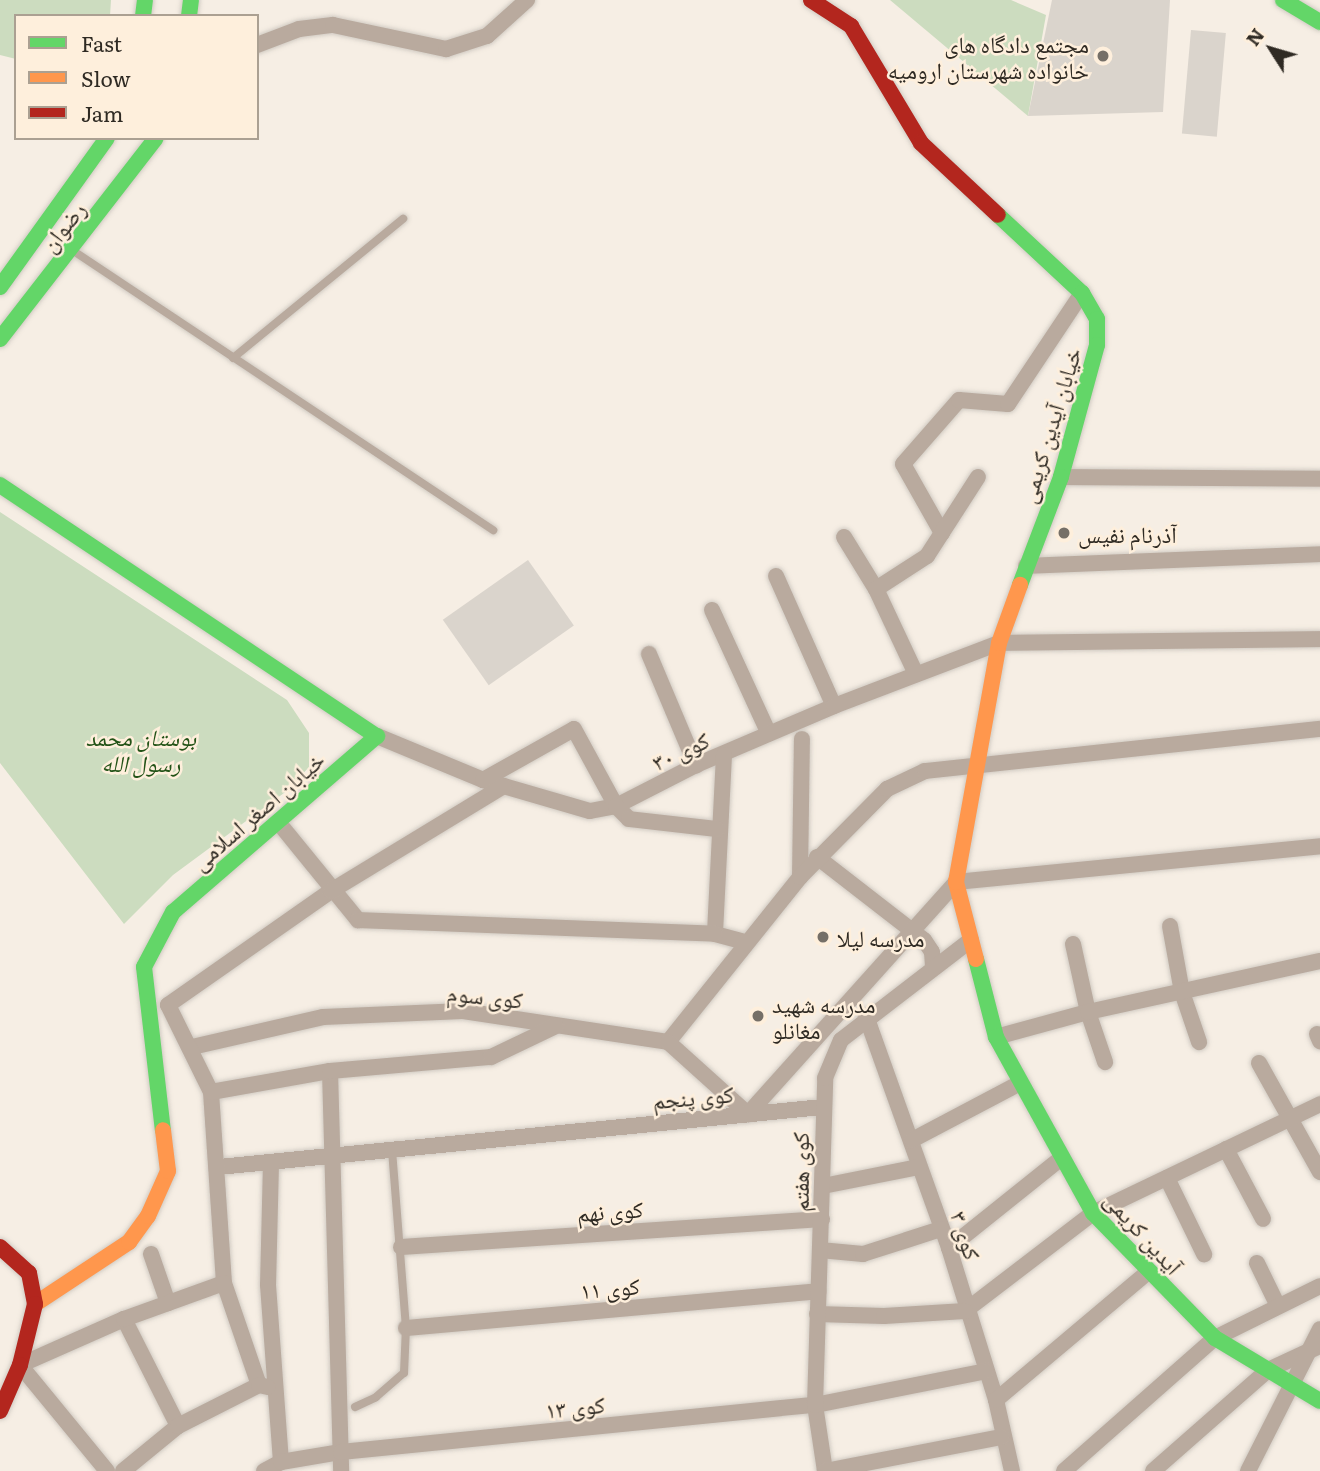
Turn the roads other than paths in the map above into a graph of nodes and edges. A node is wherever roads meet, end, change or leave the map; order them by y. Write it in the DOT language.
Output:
graph roads {
  1 [pos="527,0"];
  2 [pos="811,0"];
  3 [pos="1283,0"];
  4 [pos="1320,22"];
  5 [pos="259,43"];
  6 [pos="106,140"];
  7 [pos="154,140"];
  8 [pos="403,219"];
  9 [pos="72,250"];
  10 [pos="0,286"];
  11 [pos="1082,293"];
  12 [pos="0,339"];
  13 [pos="233,358"];
  14 [pos="978,477"];
  15 [pos="1060,477"];
  16 [pos="1320,480"];
  17 [pos="0,485"];
  18 [pos="493,530"];
  19 [pos="942,533"];
  20 [pos="844,537"];
  21 [pos="1320,554"];
  22 [pos="1026,566"];
  23 [pos="776,576"];
  24 [pos="876,589"];
  25 [pos="712,610"];
  26 [pos="1320,639"];
  27 [pos="999,643"];
  28 [pos="649,654"];
  29 [pos="916,674"];
  30 [pos="834,706"];
  31 [pos="1320,729"];
  32 [pos="769,734"];
  33 [pos="377,736"];
  34 [pos="802,739"];
  35 [pos="724,755"];
  36 [pos="696,765"];
  37 [pos="980,765"];
  38 [pos="483,780"];
  39 [pos="504,786"];
  40 [pos="617,806"];
  41 [pos="278,822"];
  42 [pos="717,829"];
  43 [pos="1320,846"];
  44 [pos="817,857"];
  45 [pos="800,877"];
  46 [pos="956,882"];
  47 [pos="331,891"];
  48 [pos="1170,926"];
  49 [pos="715,934"];
  50 [pos="911,934"];
  51 [pos="971,940"];
  52 [pos="745,942"];
  53 [pos="1073,944"];
  54 [pos="1320,961"];
  55 [pos="933,967"];
  56 [pos="144,968"];
  57 [pos="1182,992"];
  58 [pos="168,1005"];
  59 [pos="1088,1012"];
  60 [pos="866,1016"];
  61 [pos="556,1027"];
  62 [pos="996,1037"];
  63 [pos="668,1042"];
  64 [pos="1199,1042"];
  65 [pos="192,1047"];
  66 [pos="1105,1062"];
  67 [pos="1259,1063"];
  68 [pos="330,1071"];
  69 [pos="778,1081"];
  70 [pos="1020,1083"];
  71 [pos="211,1092"];
  72 [pos="1320,1104"];
  73 [pos="822,1107"];
  74 [pos="795,1109"];
  75 [pos="748,1114"];
  76 [pos="1290,1119"];
  77 [pos="912,1140"];
  78 [pos="392,1149"];
  79 [pos="1226,1149"];
  80 [pos="332,1155"];
  81 [pos="1060,1159"];
  82 [pos="271,1163"];
  83 [pos="219,1167"];
  84 [pos="919,1167"];
  85 [pos="1320,1172"];
  86 [pos="1167,1178"];
  87 [pos="823,1186"];
  88 [pos="1093,1213"];
  89 [pos="822,1219"];
  90 [pos="1263,1219"];
  91 [pos="941,1229"];
  92 [pos="0,1247"];
  93 [pos="401,1247"];
  94 [pos="949,1248"];
  95 [pos="820,1250"];
  96 [pos="151,1254"];
  97 [pos="1205,1254"];
  98 [pos="1257,1263"];
  99 [pos="1147,1273"];
  100 [pos="224,1283"];
  101 [pos="1320,1286"];
  102 [pos="818,1291"];
  103 [pos="168,1303"];
  104 [pos="35,1304"];
  105 [pos="1279,1306"];
  106 [pos="965,1311"];
  107 [pos="817,1314"];
  108 [pos="124,1319"];
  109 [pos="406,1328"];
  110 [pos="1320,1329"];
  111 [pos="1215,1338"];
  112 [pos="1320,1346"];
  113 [pos="20,1365"];
  114 [pos="1268,1370"];
  115 [pos="986,1371"];
  116 [pos="266,1387"];
  117 [pos="996,1400"];
  118 [pos="1320,1401"];
  119 [pos="815,1405"];
  120 [pos="355,1407"];
  121 [pos="0,1411"];
  122 [pos="178,1426"];
  123 [pos="1002,1437"];
  124 [pos="341,1452"];
  125 [pos="281,1462"];
  126 [pos="1169,1466"];
  127 [pos="107,1471"];
  128 [pos="123,1471"];
  129 [pos="264,1471"];
  130 [pos="341,1471"];
  131 [pos="825,1471"];
  132 [pos="1012,1471"];
  133 [pos="1064,1471"];
  134 [pos="1153,1471"];
  135 [pos="1248,1471"];
  1 -- 5 [label="street"];
  2 -- 11 [label="street, خیابان آیدین کریمی"];
  3 -- 4 [label="street"];
  6 -- 10 [label="street, رضوان"];
  7 -- 9 [label="street, رضوان"];
  8 -- 13 [label="lane"];
  9 -- 12 [label="street, رضوان"];
  9 -- 13 [label="lane"];
  11 -- 15 [label="street, خیابان آیدین کریمی"];
  11 -- 19 [label="street"];
  13 -- 18 [label="lane"];
  14 -- 19 [label="street"];
  15 -- 16 [label="street"];
  15 -- 22 [label="street, خیابان آیدین کریمی"];
  17 -- 33 [label="street"];
  19 -- 24 [label="street"];
  20 -- 24 [label="street"];
  21 -- 22 [label="street"];
  22 -- 27 [label="street, خیابان آیدین کریمی"];
  23 -- 30 [label="street"];
  24 -- 29 [label="street"];
  25 -- 32 [label="street"];
  26 -- 27 [label="street, کوی ۳۰"];
  27 -- 29 [label="street, کوی ۳۰"];
  27 -- 37 [label="street, خیابان آیدین کریمی"];
  28 -- 36 [label="street"];
  29 -- 30 [label="street, کوی ۳۰"];
  30 -- 32 [label="street, کوی ۳۰"];
  31 -- 37 [label="street"];
  32 -- 35 [label="street, کوی ۳۰"];
  33 -- 38 [label="street, کوی ۳۰"];
  33 -- 41 [label="street, خیابان اصغر اسلامی"];
  34 -- 45 [label="street"];
  35 -- 36 [label="street, کوی ۳۰"];
  35 -- 42 [label="street"];
  36 -- 40 [label="street, کوی ۳۰"];
  37 -- 44 [label="street"];
  37 -- 46 [label="street, خیابان آیدین کریمی"];
  38 -- 39 [label="street, کوی ۳۰"];
  38 -- 40 [label="street"];
  39 -- 40 [label="street, کوی ۳۰"];
  39 -- 47 [label="street"];
  40 -- 42 [label="street"];
  41 -- 47 [label="street"];
  41 -- 56 [label="street, خیابان اصغر اسلامی"];
  42 -- 49 [label="street"];
  43 -- 46 [label="street"];
  44 -- 45 [label="street"];
  44 -- 50 [label="street"];
  45 -- 52 [label="street"];
  46 -- 50 [label="street, کوی پنجم"];
  46 -- 51 [label="street, آیدین کریمی"];
  47 -- 49 [label="street"];
  47 -- 58 [label="street"];
  48 -- 57 [label="street"];
  49 -- 52 [label="street"];
  50 -- 55 [label="street"];
  50 -- 69 [label="street, کوی پنجم"];
  51 -- 55 [label="street, کوی هفتم"];
  51 -- 62 [label="street, آیدین کریمی"];
  52 -- 63 [label="street"];
  53 -- 59 [label="street"];
  54 -- 57 [label="street"];
  55 -- 60 [label="street, کوی هفتم"];
  56 -- 58 [label="street"];
  56 -- 104 [label="street"];
  57 -- 59 [label="street"];
  57 -- 64 [label="street"];
  58 -- 65 [label="street"];
  59 -- 62 [label="street"];
  59 -- 66 [label="street"];
  60 -- 73 [label="street, کوی هفتم"];
  60 -- 77 [label="street, کوی ۳"];
  61 -- 63 [label="street, کوی سوم"];
  61 -- 65 [label="street, کوی سوم"];
  61 -- 68 [label="street"];
  62 -- 70 [label="street, آیدین کریمی"];
  63 -- 75 [label="street"];
  65 -- 71 [label="street"];
  67 -- 76 [label="street"];
  68 -- 71 [label="street"];
  68 -- 80 [label="street"];
  69 -- 74 [label="street"];
  69 -- 75 [label="street, کوی پنجم"];
  70 -- 77 [label="street"];
  70 -- 81 [label="street, آیدین کریمی"];
  71 -- 83 [label="street"];
  72 -- 76 [label="street"];
  73 -- 74 [label="street"];
  73 -- 87 [label="street, کوی هفتم"];
  74 -- 75 [label="street"];
  75 -- 78 [label="street, کوی پنجم"];
  76 -- 79 [label="street"];
  76 -- 85 [label="street"];
  77 -- 84 [label="street, کوی ۳"];
  78 -- 80 [label="street, کوی پنجم"];
  78 -- 93 [label="lane"];
  79 -- 86 [label="street"];
  79 -- 90 [label="street"];
  80 -- 82 [label="street, کوی پنجم"];
  80 -- 124 [label="street"];
  81 -- 88 [label="street, آیدین کریمی"];
  81 -- 94 [label="street"];
  82 -- 83 [label="street, کوی پنجم"];
  82 -- 116 [label="street"];
  83 -- 100 [label="street"];
  84 -- 87 [label="street"];
  84 -- 91 [label="street, کوی ۳"];
  86 -- 88 [label="street"];
  86 -- 97 [label="street"];
  87 -- 89 [label="street, کوی هفتم"];
  88 -- 99 [label="street, آیدین کریمی"];
  88 -- 106 [label="street"];
  89 -- 93 [label="street, کوی نهم"];
  89 -- 95 [label="street, کوی هفتم"];
  91 -- 94 [label="street, کوی ۳"];
  91 -- 95 [label="street"];
  92 -- 104 [label="street"];
  93 -- 109 [label="lane"];
  94 -- 106 [label="street, کوی ۳"];
  95 -- 102 [label="street, کوی هفتم"];
  96 -- 103 [label="street"];
  98 -- 105 [label="street"];
  99 -- 111 [label="street, آیدین کریمی"];
  99 -- 117 [label="street"];
  100 -- 103 [label="street"];
  100 -- 116 [label="street"];
  101 -- 105 [label="street"];
  102 -- 107 [label="street, کوی هفتم"];
  102 -- 109 [label="street, کوی ۱۱"];
  103 -- 108 [label="street"];
  104 -- 113 [label="street"];
  105 -- 111 [label="street"];
  106 -- 107 [label="street"];
  106 -- 115 [label="street, کوی ۳"];
  107 -- 119 [label="street, کوی هفتم"];
  108 -- 113 [label="street"];
  108 -- 122 [label="street"];
  109 -- 120 [label="lane"];
  110 -- 135 [label="street"];
  111 -- 114 [label="street, آیدین کریمی"];
  111 -- 133 [label="street"];
  112 -- 114 [label="street"];
  113 -- 121 [label="street"];
  113 -- 127 [label="street"];
  114 -- 118 [label="street, آیدین کریمی"];
  114 -- 126 [label="street"];
  115 -- 117 [label="street, کوی ۳"];
  115 -- 119 [label="street, کوی ۱۳"];
  116 -- 122 [label="street"];
  116 -- 125 [label="street"];
  117 -- 123 [label="street, کوی ۳"];
  119 -- 124 [label="street, کوی ۱۳"];
  119 -- 131 [label="street, کوی هفتم"];
  122 -- 128 [label="street"];
  123 -- 131 [label="street"];
  123 -- 132 [label="street, کوی ۳"];
  124 -- 125 [label="street, کوی ۱۳"];
  124 -- 130 [label="street"];
  125 -- 129 [label="street, کوی ۱۳"];
  126 -- 134 [label="street"];
}
